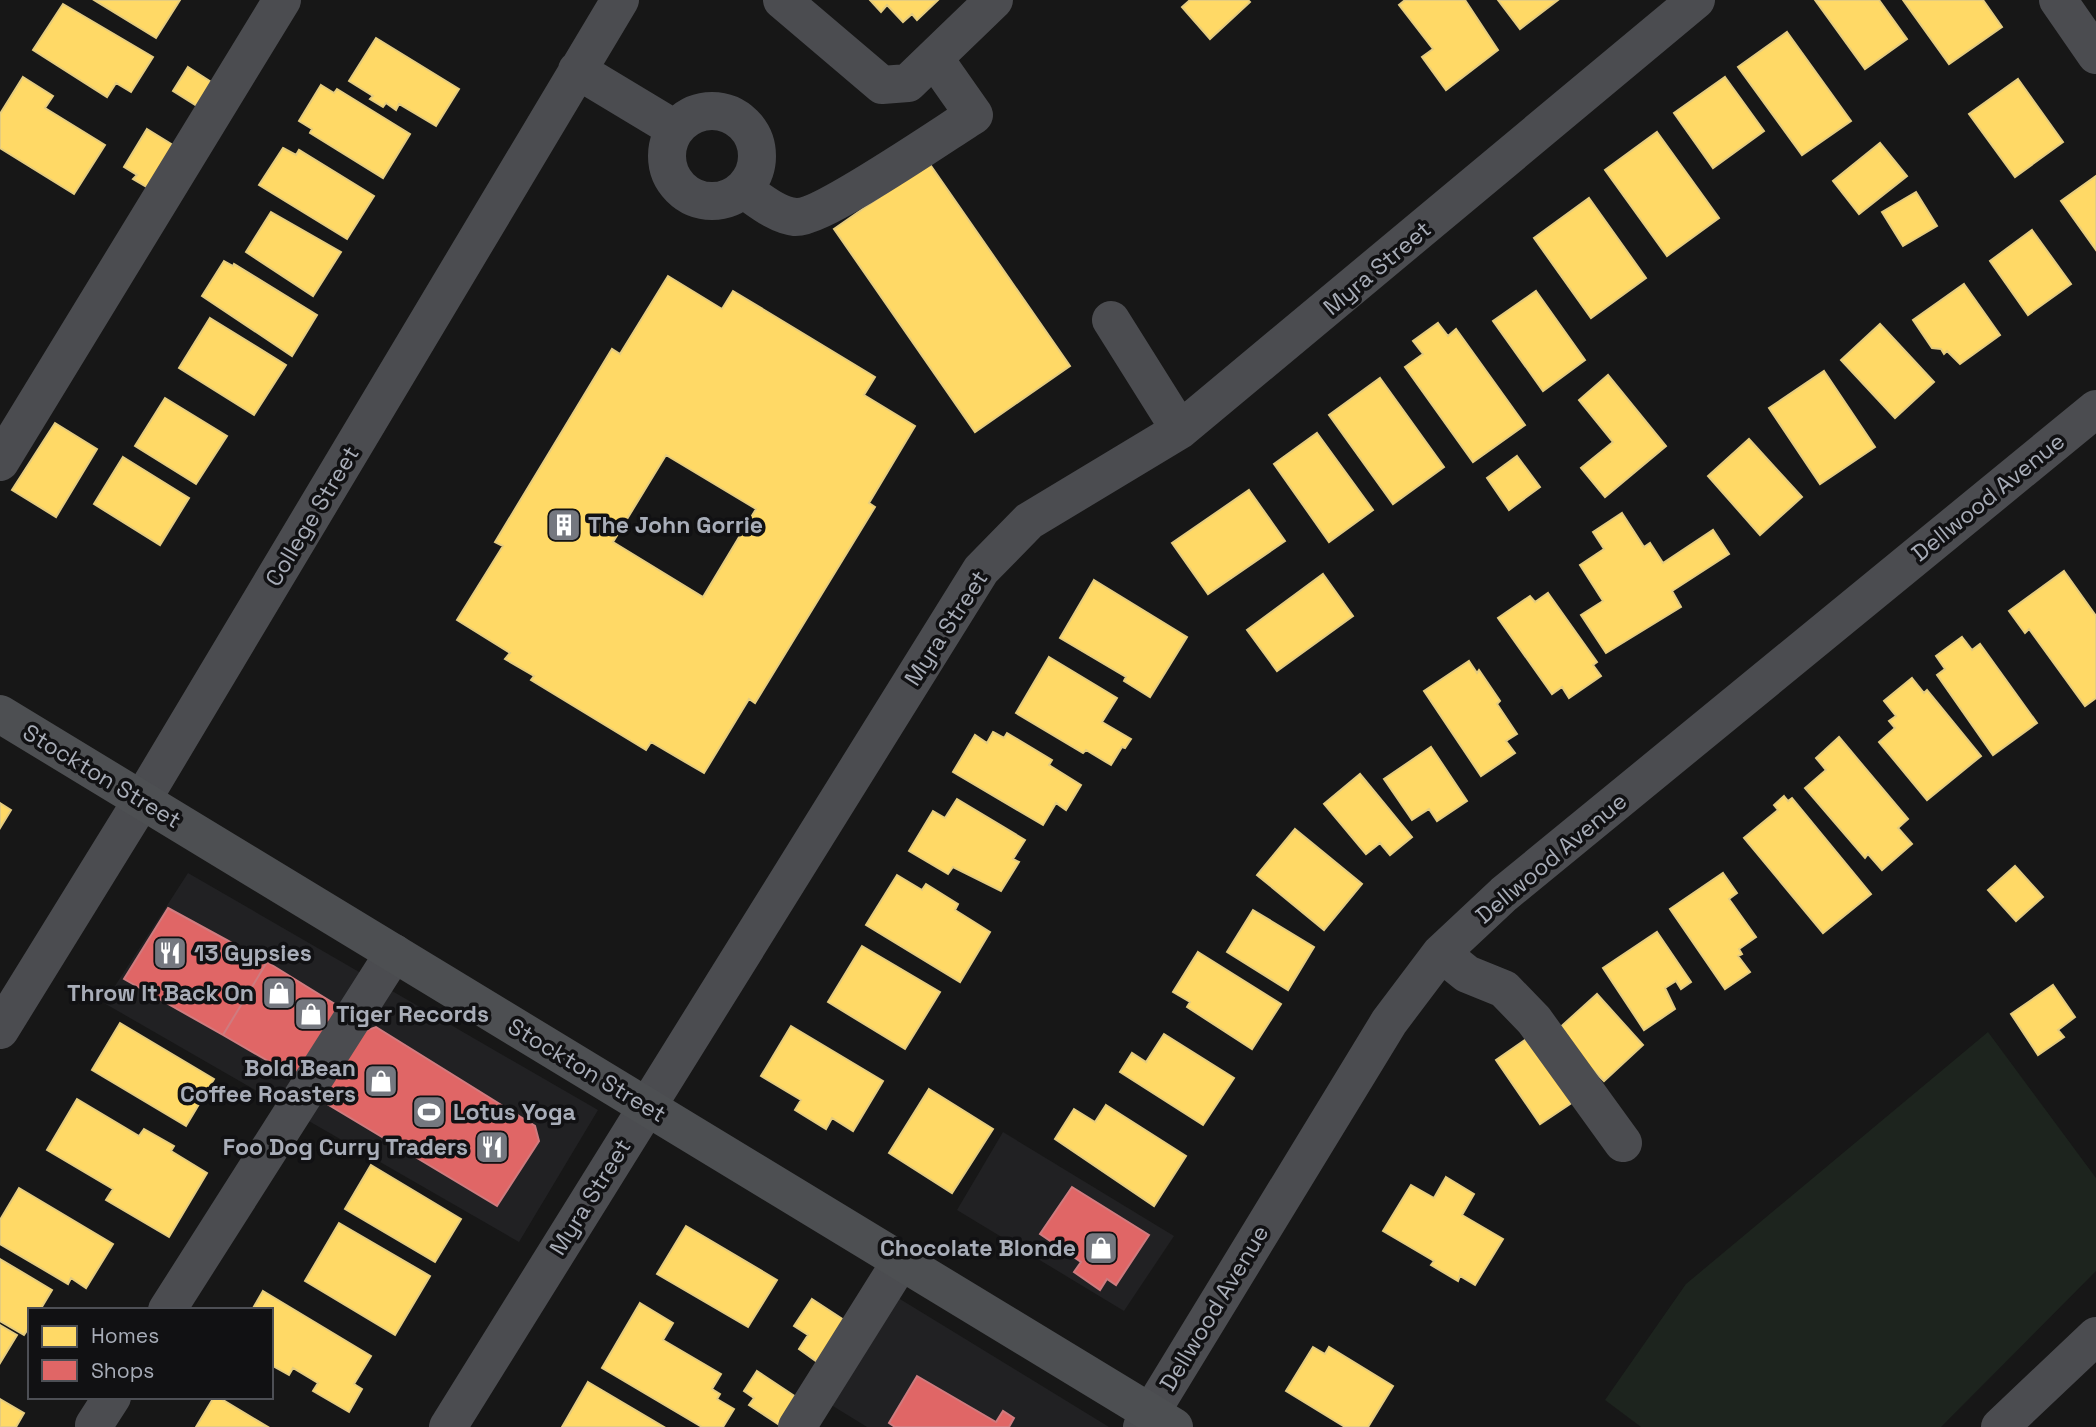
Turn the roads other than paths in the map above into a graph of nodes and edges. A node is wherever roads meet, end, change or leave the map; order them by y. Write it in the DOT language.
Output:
graph roads {
  1 [pos="282,0"];
  2 [pos="620,0"];
  3 [pos="782,0"];
  4 [pos="994,0"];
  5 [pos="1696,0"];
  6 [pos="2058,0"];
  7 [pos="2096,55"];
  8 [pos="934,58"];
  9 [pos="577,71"];
  10 [pos="675,129"];
  11 [pos="743,189"];
  12 [pos="1111,320"];
  13 [pos="2096,409"];
  14 [pos="1180,430"];
  15 [pos="0,462"];
  16 [pos="0,714"];
  17 [pos="142,800"];
  18 [pos="394,953"];
  19 [pos="1441,953"];
  20 [pos="0,1030"];
  21 [pos="646,1106"];
  22 [pos="1623,1143"];
  23 [pos="901,1261"];
  24 [pos="168,1308"];
  25 [pos="2096,1336"];
  26 [pos="1155,1422"];
  27 [pos="448,1427"];
  28 [pos="797,1427"];
  29 [pos="2000,1427"];
  1 -- 15 [label="street"];
  2 -- 9 [label="street, College Street"];
  3 -- 8 [label="street"];
  4 -- 8 [label="street"];
  5 -- 14 [label="street, Myra Street"];
  6 -- 7 [label="street"];
  8 -- 11 [label="street"];
  9 -- 10 [label="street"];
  9 -- 17 [label="street, College Street"];
  10 -- 11 [label="street"];
  10 -- 11 [label="street"];
  12 -- 14 [label="street"];
  13 -- 19 [label="street, Dellwood Avenue"];
  14 -- 21 [label="street, Myra Street"];
  16 -- 17 [label="main road, Stockton Street"];
  17 -- 18 [label="main road, Stockton Street"];
  17 -- 20 [label="street, College Street"];
  18 -- 21 [label="main road, Stockton Street"];
  18 -- 24 [label="street"];
  19 -- 22 [label="street"];
  19 -- 26 [label="street, Dellwood Avenue"];
  21 -- 23 [label="main road, Stockton Street"];
  21 -- 27 [label="street, Myra Street"];
  23 -- 26 [label="main road, Stockton Street"];
  23 -- 28 [label="street"];
  25 -- 29 [label="street"];
}
